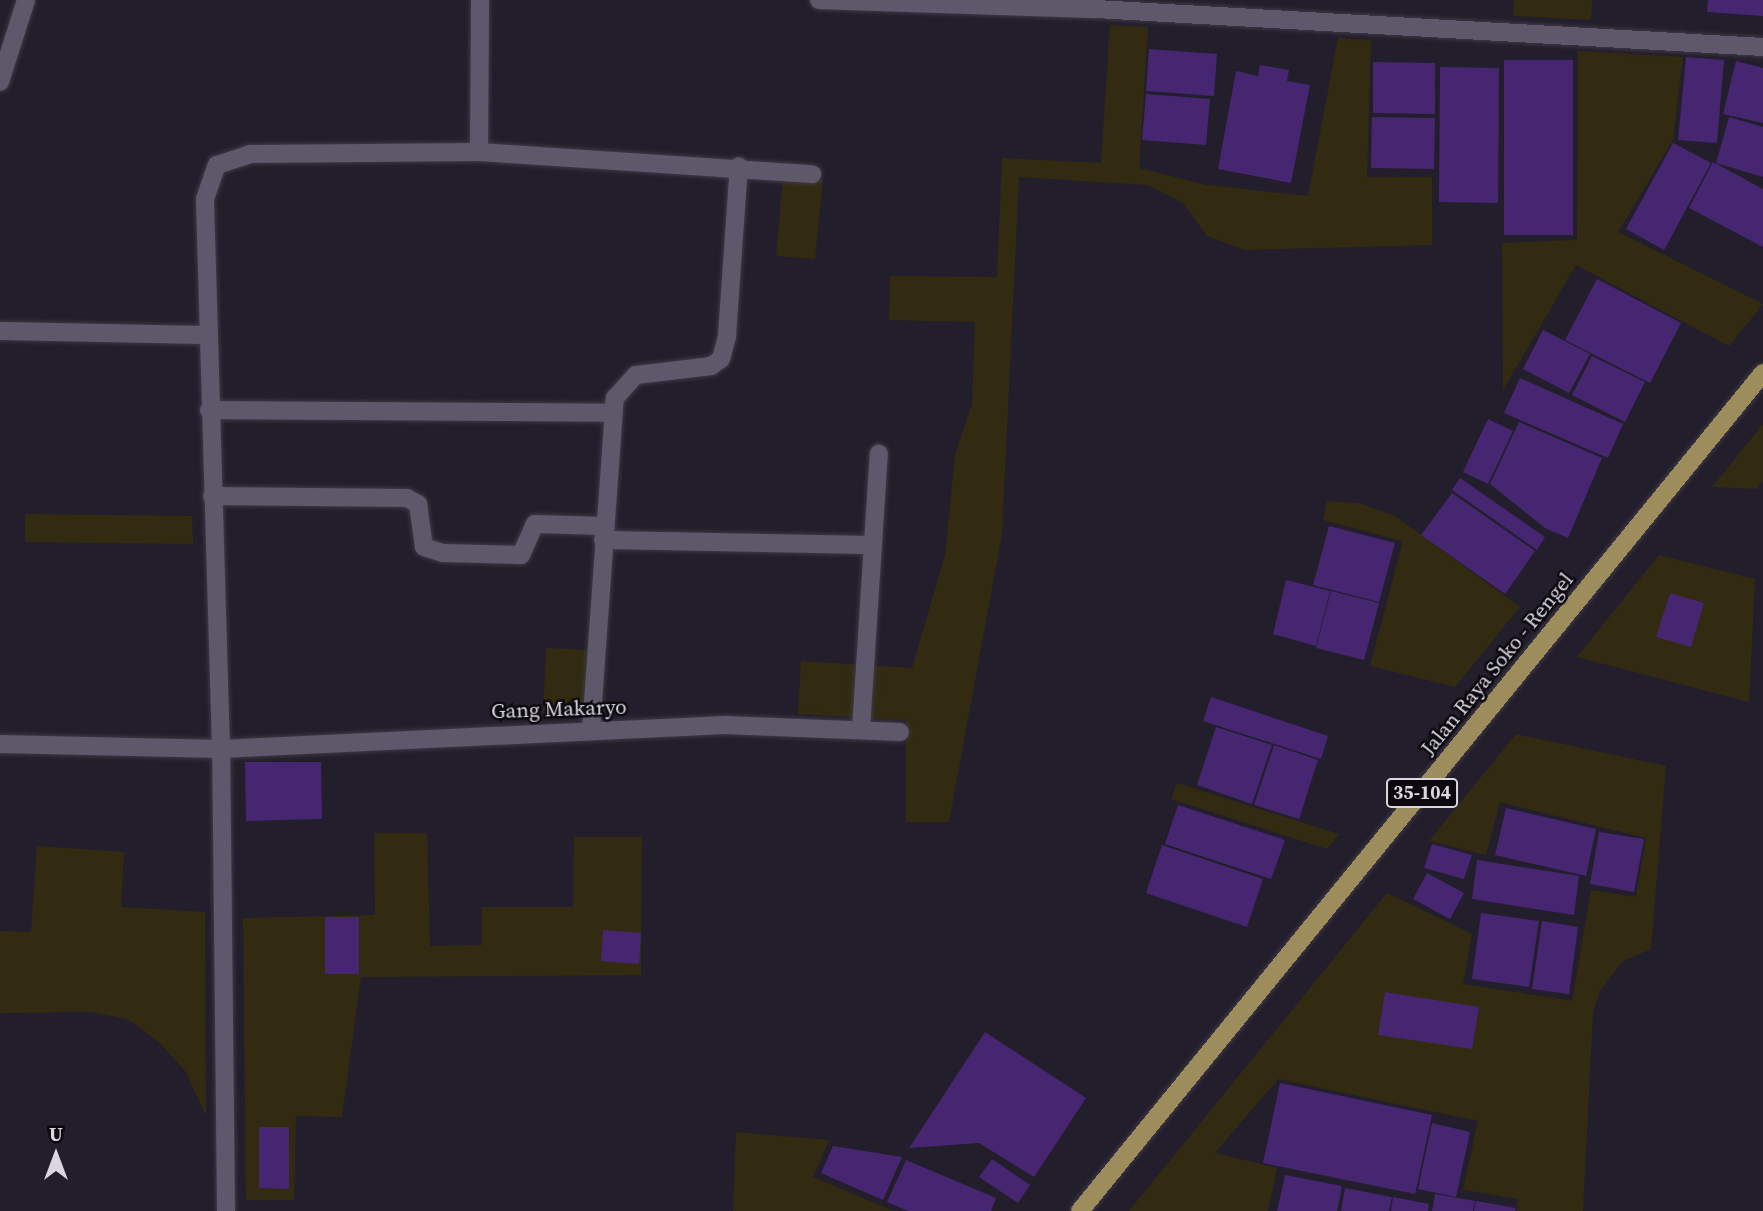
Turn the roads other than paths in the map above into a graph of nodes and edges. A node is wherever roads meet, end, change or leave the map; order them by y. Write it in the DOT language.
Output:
graph roads {
  1 [pos="26,0"];
  2 [pos="480,0"];
  3 [pos="819,0"];
  4 [pos="1096,5"];
  5 [pos="1763,47"];
  6 [pos="0,82"];
  7 [pos="479,152"];
  8 [pos="739,166"];
  9 [pos="812,174"];
  10 [pos="0,331"];
  11 [pos="207,335"];
  12 [pos="1763,373"];
  13 [pos="209,410"];
  14 [pos="611,412"];
  15 [pos="879,454"];
  16 [pos="212,496"];
  17 [pos="604,533"];
  18 [pos="873,545"];
  19 [pos="861,729"];
  20 [pos="592,730"];
  21 [pos="900,732"];
  22 [pos="0,744"];
  23 [pos="220,749"];
  24 [pos="226,1211"];
  25 [pos="1080,1211"];
  1 -- 6 [label="street"];
  2 -- 7 [label="street"];
  3 -- 4 [label="street"];
  4 -- 5 [label="street"];
  7 -- 8 [label="street"];
  7 -- 11 [label="street"];
  8 -- 9 [label="street"];
  8 -- 14 [label="street"];
  10 -- 11 [label="street"];
  11 -- 13 [label="street"];
  12 -- 25 [label="main road, Jalan Raya Soko - Rengel / 35-104"];
  13 -- 14 [label="street"];
  13 -- 16 [label="street"];
  14 -- 17 [label="street"];
  15 -- 18 [label="street"];
  16 -- 17 [label="street"];
  16 -- 23 [label="street"];
  17 -- 18 [label="street"];
  17 -- 20 [label="street"];
  18 -- 19 [label="street"];
  19 -- 20 [label="street, Gang Makaryo"];
  19 -- 21 [label="street, Gang Makaryo"];
  20 -- 23 [label="street, Gang Makaryo"];
  22 -- 23 [label="street, Gang Makaryo"];
  23 -- 24 [label="street"];
}
